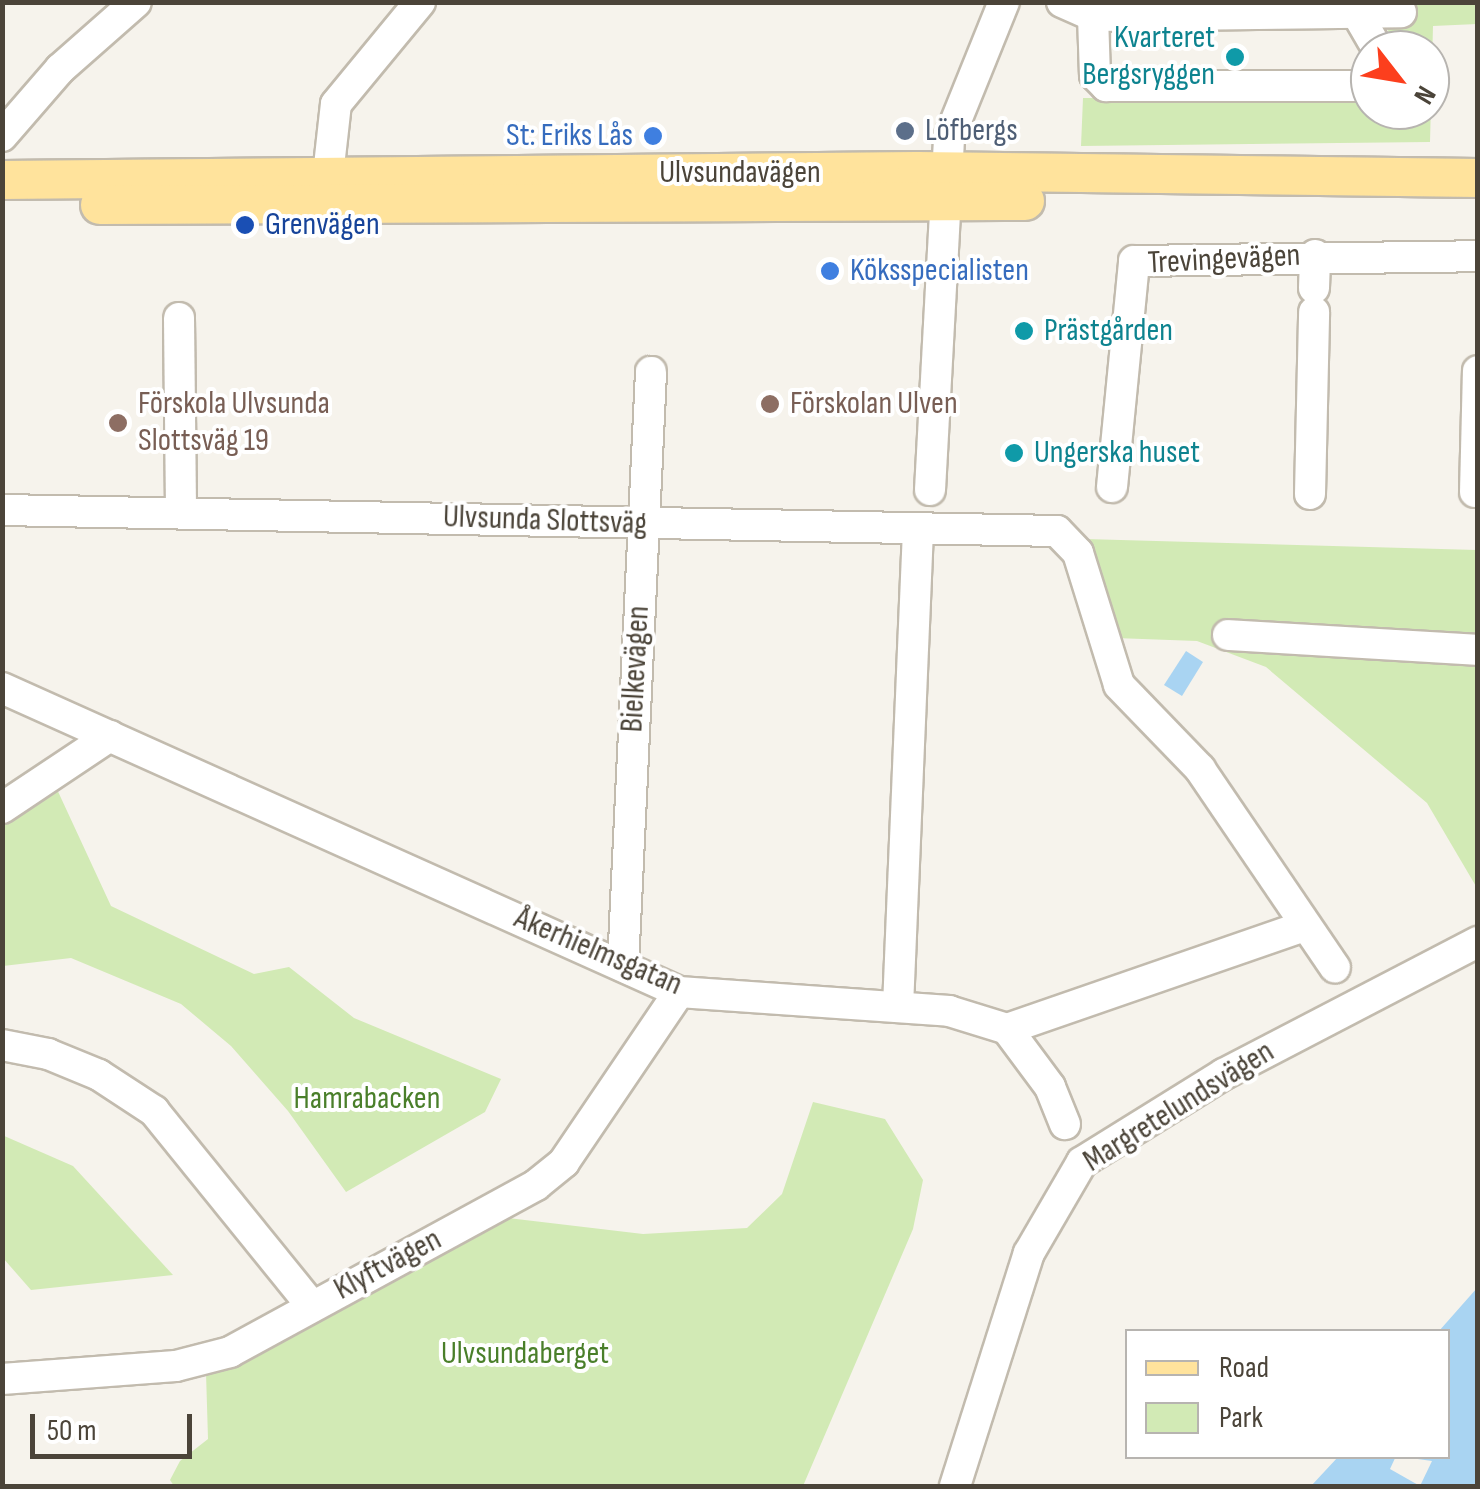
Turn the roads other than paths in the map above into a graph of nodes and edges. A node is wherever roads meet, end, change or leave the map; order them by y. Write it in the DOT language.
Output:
graph roads {
  1 [pos="136,2"];
  2 [pos="420,2"];
  3 [pos="1004,2"];
  4 [pos="1062,2"];
  5 [pos="1356,12"];
  6 [pos="1401,12"];
  7 [pos="1093,16"];
  8 [pos="1366,30"];
  9 [pos="1350,86"];
  10 [pos="2,136"];
  11 [pos="328,175"];
  12 [pos="1478,178"];
  13 [pos="2,180"];
  14 [pos="947,188"];
  15 [pos="1478,199"];
  16 [pos="2,204"];
  17 [pos="1315,255"];
  18 [pos="1478,256"];
  19 [pos="179,318"];
  20 [pos="1478,371"];
  21 [pos="651,372"];
  22 [pos="1112,487"];
  23 [pos="930,490"];
  24 [pos="1475,492"];
  25 [pos="1310,494"];
  26 [pos="2,510"];
  27 [pos="181,512"];
  28 [pos="643,524"];
  29 [pos="918,532"];
  30 [pos="1228,635"];
  31 [pos="1478,650"];
  32 [pos="2,688"];
  33 [pos="110,736"];
  34 [pos="2,808"];
  35 [pos="1304,926"];
  36 [pos="1478,942"];
  37 [pos="623,966"];
  38 [pos="1335,968"];
  39 [pos="679,992"];
  40 [pos="898,1008"];
  41 [pos="1007,1028"];
  42 [pos="2,1045"];
  43 [pos="1064,1124"];
  44 [pos="312,1306"];
  45 [pos="2,1379"];
  46 [pos="955,1486"];
  1 -- 10 [label="street"];
  2 -- 11 [label="street"];
  3 -- 14 [label="street"];
  4 -- 7 [label="street"];
  5 -- 6 [label="street"];
  5 -- 7 [label="street"];
  5 -- 8 [label="street"];
  7 -- 9 [label="street"];
  11 -- 13 [label="main road, Ulvsundavägen"];
  11 -- 14 [label="main road, Ulvsundavägen"];
  12 -- 14 [label="main road, Ulvsundavägen"];
  14 -- 15 [label="main road, Ulvsundavägen"];
  14 -- 16 [label="main road, Ulvsundavägen"];
  14 -- 23 [label="street"];
  17 -- 18 [label="street, Trevingevägen"];
  17 -- 22 [label="street, Trevingevägen"];
  17 -- 25 [label="street"];
  19 -- 27 [label="street"];
  20 -- 24 [label="street"];
  21 -- 28 [label="street, Bielkevägen"];
  26 -- 27 [label="street, Ulvsunda Slottsväg"];
  27 -- 28 [label="street, Ulvsunda Slottsväg"];
  28 -- 29 [label="street, Ulvsunda Slottsväg"];
  28 -- 37 [label="street, Bielkevägen"];
  29 -- 35 [label="street, Ulvsunda Slottsväg"];
  29 -- 40 [label="street"];
  30 -- 31 [label="street"];
  32 -- 33 [label="street, Åkerhielmsgatan"];
  33 -- 34 [label="street"];
  33 -- 37 [label="street, Åkerhielmsgatan"];
  35 -- 38 [label="street"];
  35 -- 41 [label="street"];
  36 -- 46 [label="street, Margretelundsvägen"];
  37 -- 39 [label="street, Åkerhielmsgatan"];
  39 -- 40 [label="street, Åkerhielmsgatan"];
  39 -- 44 [label="street, Klyftvägen"];
  40 -- 41 [label="street, Åkerhielmsgatan"];
  41 -- 43 [label="street"];
  42 -- 44 [label="street"];
  44 -- 45 [label="street, Klyftvägen"];
}
